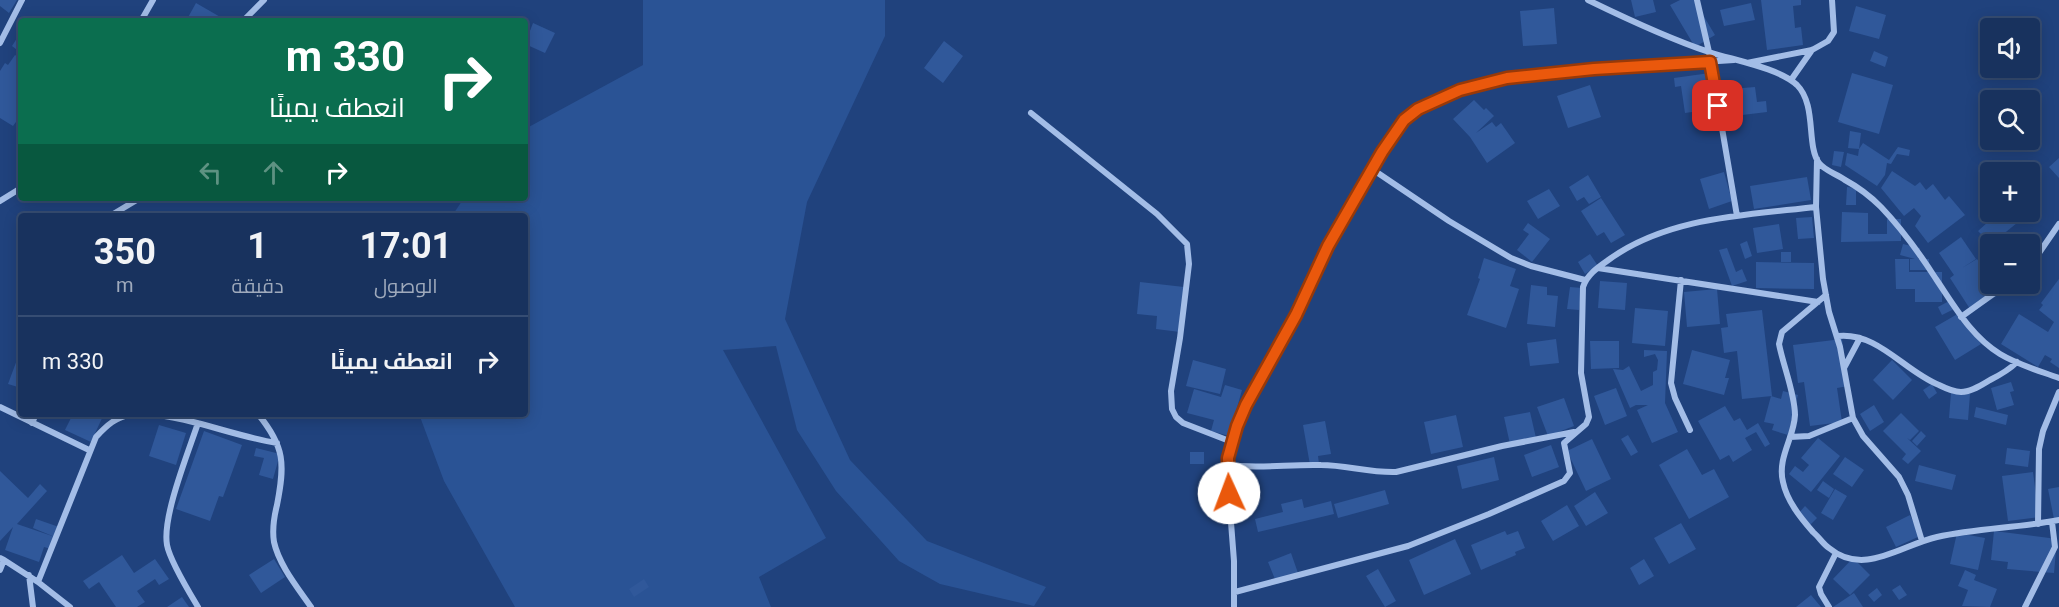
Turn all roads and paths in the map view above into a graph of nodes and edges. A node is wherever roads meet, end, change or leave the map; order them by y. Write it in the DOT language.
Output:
graph roads {
  1 [pos="22,0"];
  2 [pos="153,0"];
  3 [pos="264,0"];
  4 [pos="1588,0"];
  5 [pos="1697,0"];
  6 [pos="1832,0"];
  7 [pos="143,18"];
  8 [pos="246,18"];
  9 [pos="0,43"];
  10 [pos="1812,50"];
  11 [pos="1709,52"];
  12 [pos="1734,60"];
  13 [pos="1710,62"];
  14 [pos="1747,63"];
  15 [pos="1791,80"];
  16 [pos="1031,113"];
  17 [pos="1816,159"];
  18 [pos="1372,169"];
  19 [pos="18,190"];
  20 [pos="0,201"];
  21 [pos="135,201"];
  22 [pos="1816,207"];
  23 [pos="115,213"];
  24 [pos="1737,216"];
  25 [pos="2059,224"];
  26 [pos="2040,252"];
  27 [pos="1598,268"];
  28 [pos="1585,280"];
  29 [pos="1682,280"];
  30 [pos="1993,294"];
  31 [pos="1826,295"];
  32 [pos="1818,302"];
  33 [pos="1961,317"];
  34 [pos="1838,336"];
  35 [pos="1860,338"];
  36 [pos="2017,362"];
  37 [pos="1844,368"];
  38 [pos="2059,378"];
  39 [pos="2059,392"];
  40 [pos="0,407"];
  41 [pos="18,416"];
  42 [pos="20,417"];
  43 [pos="35,417"];
  44 [pos="121,417"];
  45 [pos="174,417"];
  46 [pos="260,417"];
  47 [pos="1853,418"];
  48 [pos="32,423"];
  49 [pos="198,423"];
  50 [pos="1690,430"];
  51 [pos="1577,432"];
  52 [pos="1790,436"];
  53 [pos="1232,442"];
  54 [pos="277,443"];
  55 [pos="89,450"];
  56 [pos="1227,465"];
  57 [pos="2055,521"];
  58 [pos="2038,524"];
  59 [pos="1922,542"];
  60 [pos="1836,553"];
  61 [pos="2,559"];
  62 [pos="0,570"];
  63 [pos="29,575"];
  64 [pos="38,582"];
  65 [pos="1235,592"];
  66 [pos="33,607"];
  67 [pos="70,607"];
  68 [pos="198,607"];
  69 [pos="311,607"];
  70 [pos="1234,607"];
  71 [pos="1829,607"];
  72 [pos="2025,607"];
  1 -- 9 [label="street"];
  2 -- 7 [label="street"];
  3 -- 8 [label="street"];
  4 -- 11 [label="street"];
  5 -- 11 [label="street"];
  6 -- 10 [label="street"];
  10 -- 14 [label="street"];
  10 -- 15 [label="street"];
  11 -- 12 [label="street"];
  11 -- 13 [label="street"];
  12 -- 13 [label="street"];
  12 -- 14 [label="street"];
  13 -- 18 [label="street"];
  13 -- 24 [label="street"];
  14 -- 15 [label="street"];
  15 -- 17 [label="street"];
  16 -- 53 [label="street"];
  17 -- 22 [label="street"];
  17 -- 33 [label="street"];
  18 -- 28 [label="street"];
  18 -- 53 [label="street"];
  19 -- 20 [label="street"];
  21 -- 23 [label="street"];
  22 -- 24 [label="street"];
  22 -- 31 [label="street"];
  24 -- 27 [label="street"];
  25 -- 26 [label="street"];
  27 -- 28 [label="street"];
  27 -- 29 [label="street"];
  28 -- 51 [label="street"];
  29 -- 32 [label="street"];
  29 -- 50 [label="street"];
  30 -- 33 [label="street"];
  31 -- 32 [label="street"];
  31 -- 34 [label="street"];
  32 -- 52 [label="street"];
  33 -- 36 [label="street"];
  34 -- 35 [label="street"];
  34 -- 37 [label="street"];
  35 -- 36 [label="street"];
  35 -- 37 [label="street"];
  36 -- 38 [label="street"];
  37 -- 47 [label="street"];
  39 -- 58 [label="street"];
  40 -- 41 [label="street"];
  42 -- 48 [label="street"];
  43 -- 48 [label="street"];
  44 -- 55 [label="street"];
  45 -- 49 [label="street"];
  46 -- 54 [label="street"];
  47 -- 52 [label="street"];
  47 -- 59 [label="street"];
  48 -- 55 [label="street"];
  49 -- 54 [label="street"];
  49 -- 68 [label="street"];
  51 -- 56 [label="street"];
  51 -- 65 [label="street"];
  52 -- 60 [label="street"];
  53 -- 56 [label="street"];
  54 -- 69 [label="street"];
  55 -- 64 [label="street"];
  56 -- 65 [label="street"];
  57 -- 58 [label="street"];
  57 -- 72 [label="street"];
  58 -- 59 [label="street"];
  59 -- 60 [label="street"];
  60 -- 71 [label="street"];
  61 -- 62 [label="street"];
  61 -- 63 [label="street"];
  63 -- 64 [label="street"];
  63 -- 66 [label="street"];
  64 -- 67 [label="street"];
  65 -- 70 [label="street"];
}
